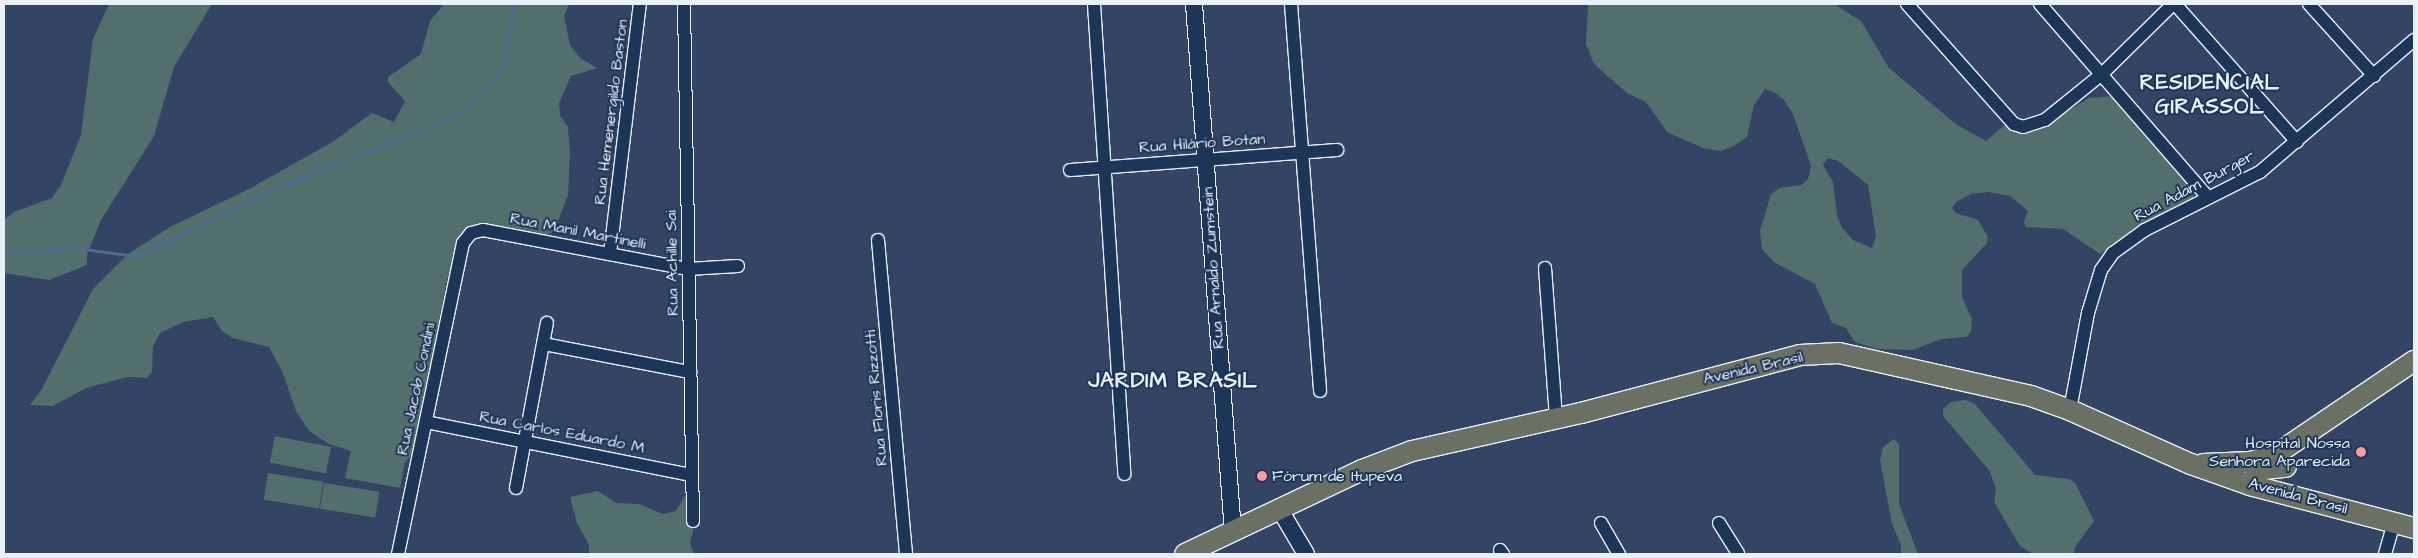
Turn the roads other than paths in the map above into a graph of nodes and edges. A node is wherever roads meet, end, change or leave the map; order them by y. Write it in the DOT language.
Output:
graph roads {
  1 [pos="640,4"];
  2 [pos="684,4"];
  3 [pos="1094,4"];
  4 [pos="1194,4"];
  5 [pos="1291,4"];
  6 [pos="1907,4"];
  7 [pos="2040,4"];
  8 [pos="2174,4"];
  9 [pos="2309,4"];
  10 [pos="2414,40"];
  11 [pos="2103,73"];
  12 [pos="2374,76"];
  13 [pos="2297,142"];
  14 [pos="1337,150"];
  15 [pos="1302,153"];
  16 [pos="1205,158"];
  17 [pos="1106,167"];
  18 [pos="1070,170"];
  19 [pos="2208,197"];
  20 [pos="471,233"];
  21 [pos="878,240"];
  22 [pos="610,254"];
  23 [pos="738,266"];
  24 [pos="688,268"];
  25 [pos="1545,268"];
  26 [pos="547,323"];
  27 [pos="544,344"];
  28 [pos="2414,361"];
  29 [pos="690,372"];
  30 [pos="1320,391"];
  31 [pos="2070,410"];
  32 [pos="1556,418"];
  33 [pos="426,422"];
  34 [pos="525,442"];
  35 [pos="2291,446"];
  36 [pos="2191,464"];
  37 [pos="2286,467"];
  38 [pos="1124,474"];
  39 [pos="692,475"];
  40 [pos="516,488"];
  41 [pos="2306,498"];
  42 [pos="1280,510"];
  43 [pos="693,521"];
  44 [pos="2394,522"];
  45 [pos="1601,523"];
  46 [pos="1719,523"];
  47 [pos="2414,528"];
  48 [pos="1233,532"];
  49 [pos="398,554"];
  50 [pos="906,554"];
  51 [pos="1185,554"];
  52 [pos="1306,554"];
  53 [pos="1620,554"];
  54 [pos="1738,554"];
  55 [pos="2385,554"];
  1 -- 22 [label="street, Rua Hemenergildo Baston"];
  2 -- 24 [label="street, Rua Achille Sai"];
  3 -- 17 [label="street"];
  4 -- 16 [label="street, Rua Arnaldo Zumstein"];
  5 -- 15 [label="street"];
  6 -- 11 [label="street"];
  7 -- 11 [label="street"];
  8 -- 11 [label="street"];
  8 -- 13 [label="street"];
  9 -- 12 [label="street"];
  10 -- 12 [label="street, Rua Adam Burger"];
  11 -- 19 [label="street"];
  12 -- 13 [label="street, Rua Adam Burger"];
  13 -- 19 [label="street, Rua Adam Burger"];
  14 -- 15 [label="street, Rua Hilário Botan"];
  15 -- 16 [label="street, Rua Hilário Botan"];
  15 -- 30 [label="street"];
  16 -- 17 [label="street, Rua Hilário Botan"];
  16 -- 48 [label="street, Rua Arnaldo Zumstein"];
  17 -- 18 [label="street, Rua Hilário Botan"];
  17 -- 38 [label="street"];
  19 -- 31 [label="street, Rua Adam Burger"];
  20 -- 22 [label="street, Rua Manil Martinelli"];
  20 -- 33 [label="street, Rua Jacob Condini"];
  21 -- 50 [label="street, Rua Floris Rizzotti"];
  22 -- 24 [label="street, Rua Manil Martinelli"];
  23 -- 24 [label="street, Rua Manil Martinelli"];
  24 -- 29 [label="street, Rua Achille Sai"];
  25 -- 32 [label="street"];
  26 -- 27 [label="street"];
  27 -- 29 [label="street"];
  27 -- 34 [label="street"];
  28 -- 35 [label="main road"];
  29 -- 39 [label="street, Rua Achille Sai"];
  31 -- 32 [label="main road, Avenida Brasil"];
  31 -- 36 [label="main road, Avenida Brasil"];
  32 -- 42 [label="main road, Avenida Brasil"];
  33 -- 34 [label="street, Rua Carlos Eduardo M"];
  33 -- 49 [label="street, Rua Jacob Condini"];
  34 -- 39 [label="street, Rua Carlos Eduardo M"];
  34 -- 40 [label="street"];
  35 -- 36 [label="main road"];
  35 -- 37 [label="main road"];
  36 -- 37 [label="main road"];
  36 -- 41 [label="main road, Avenida Brasil"];
  37 -- 41 [label="main road"];
  39 -- 43 [label="street, Rua Achille Sai"];
  41 -- 44 [label="main road, Avenida Brasil"];
  42 -- 48 [label="main road, Avenida Brasil"];
  42 -- 52 [label="street"];
  44 -- 47 [label="main road, Avenida Brasil"];
  44 -- 55 [label="street"];
  45 -- 53 [label="street"];
  46 -- 54 [label="street"];
  48 -- 51 [label="main road, Avenida Brasil"];
}
